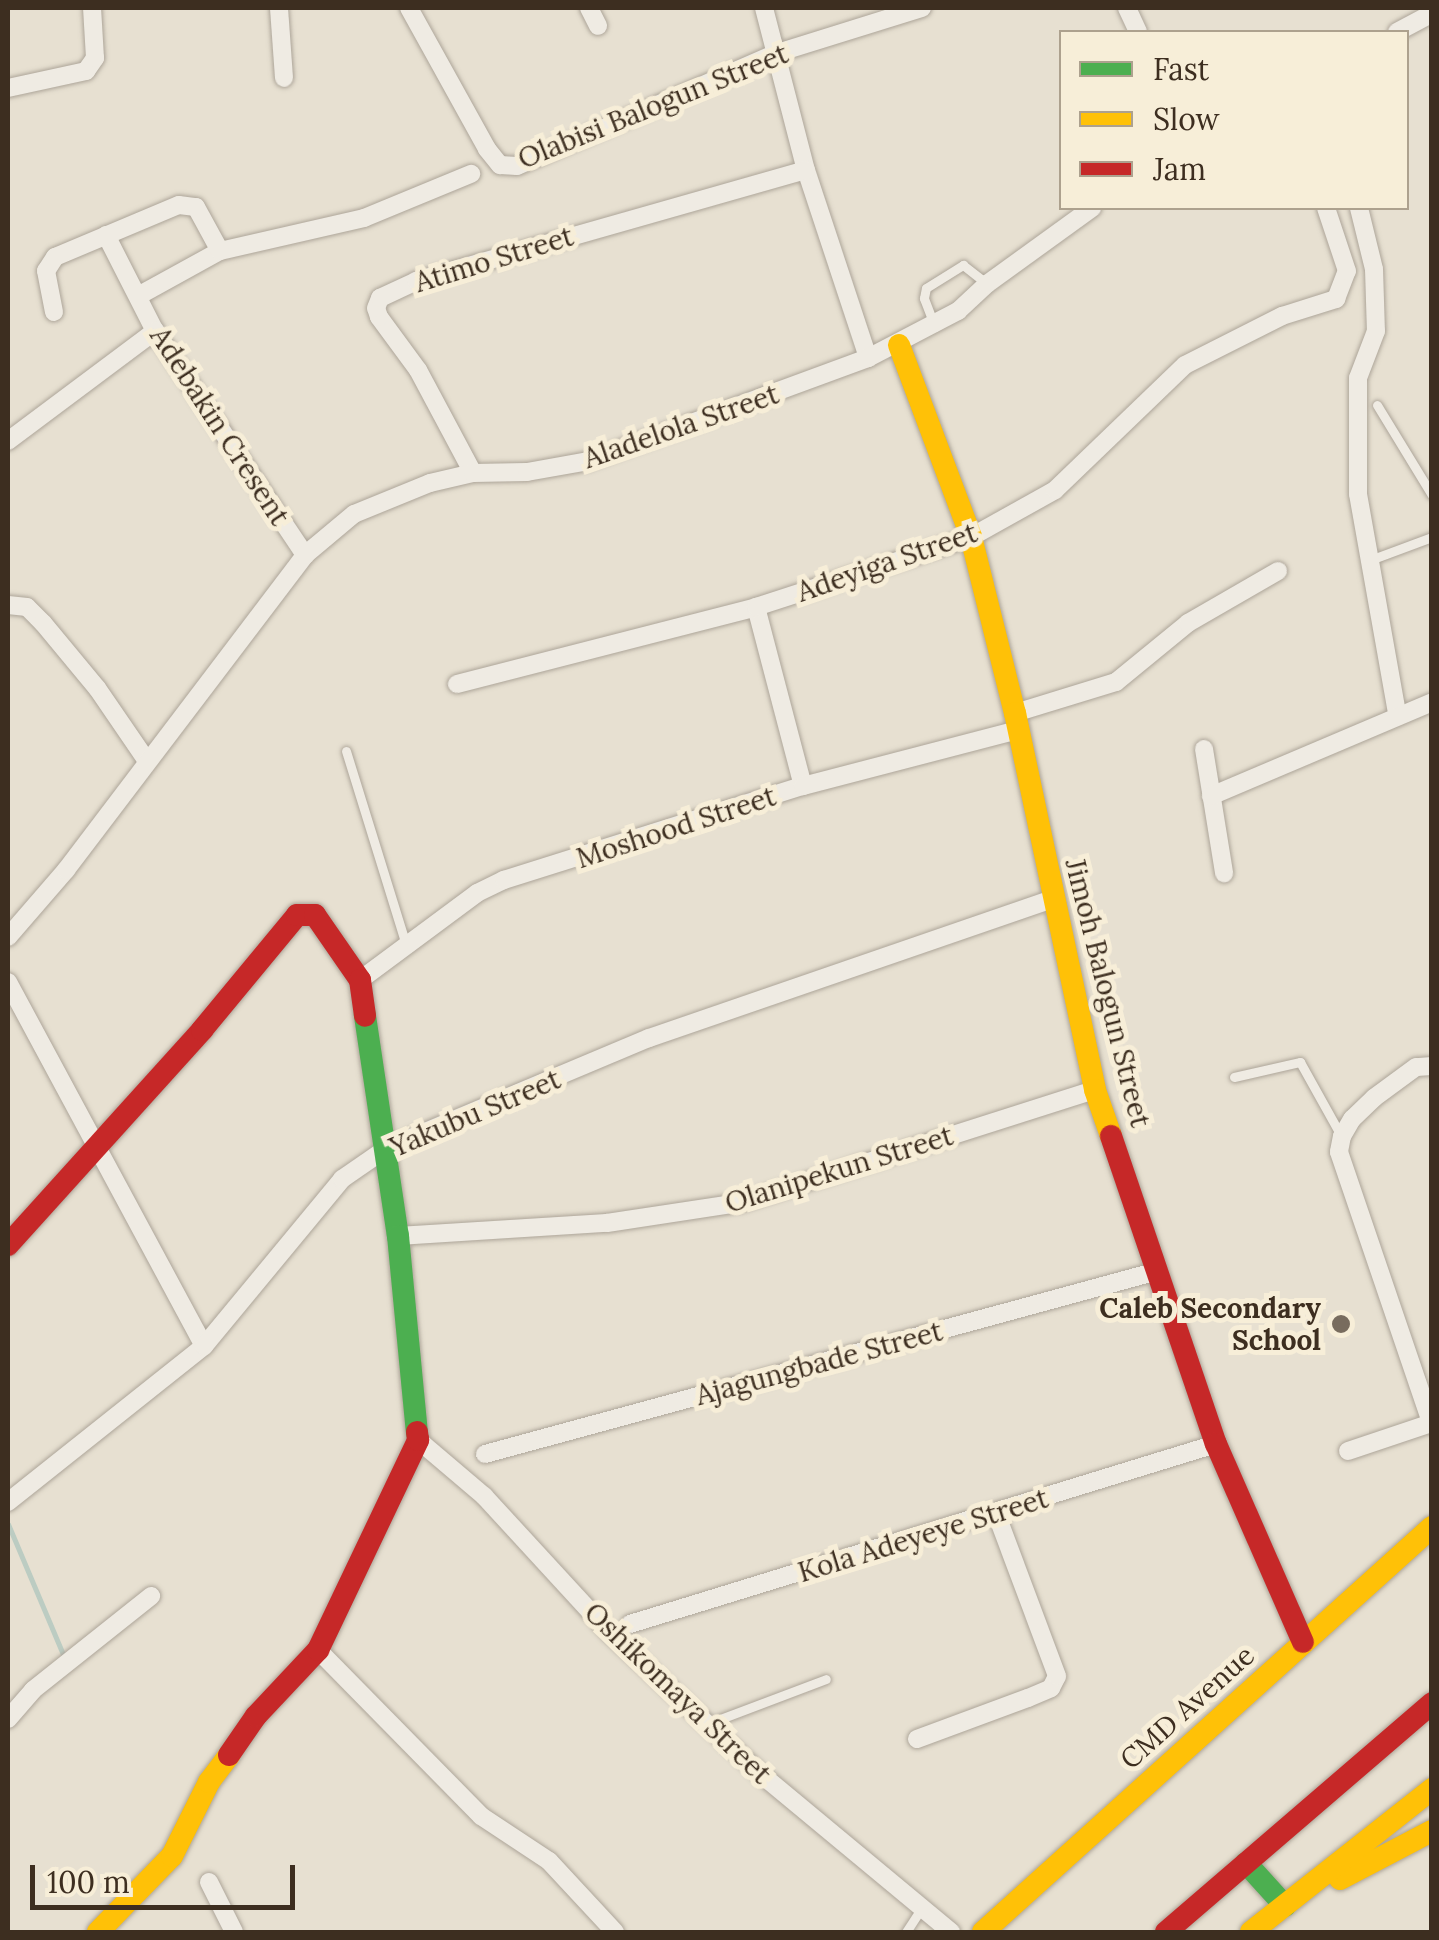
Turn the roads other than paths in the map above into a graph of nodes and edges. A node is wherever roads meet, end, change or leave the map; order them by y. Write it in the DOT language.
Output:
graph roads {
  1 [pos="92,8"];
  2 [pos="279,8"];
  3 [pos="408,8"];
  4 [pos="589,8"];
  5 [pos="764,8"];
  6 [pos="922,8"];
  7 [pos="1432,13"];
  8 [pos="598,26"];
  9 [pos="1401,30"];
  10 [pos="774,54"];
  11 [pos="284,78"];
  12 [pos="8,88"];
  13 [pos="806,170"];
  14 [pos="471,174"];
  15 [pos="1089,210"];
  16 [pos="1327,210"];
  17 [pos="1359,210"];
  18 [pos="106,236"];
  19 [pos="220,251"];
  20 [pos="987,284"];
  21 [pos="138,296"];
  22 [pos="54,312"];
  23 [pos="935,327"];
  24 [pos="155,332"];
  25 [pos="900,345"];
  26 [pos="868,358"];
  27 [pos="1376,406"];
  28 [pos="8,441"];
  29 [pos="472,474"];
  30 [pos="1432,495"];
  31 [pos="971,537"];
  32 [pos="1432,537"];
  33 [pos="305,555"];
  34 [pos="1370,560"];
  35 [pos="1278,571"];
  36 [pos="8,605"];
  37 [pos="756,607"];
  38 [pos="457,684"];
  39 [pos="1432,702"];
  40 [pos="1397,714"];
  41 [pos="1016,722"];
  42 [pos="1204,748"];
  43 [pos="346,751"];
  44 [pos="147,761"];
  45 [pos="804,786"];
  46 [pos="1211,796"];
  47 [pos="1224,873"];
  48 [pos="1053,899"];
  49 [pos="8,937"];
  50 [pos="407,947"];
  51 [pos="360,980"];
  52 [pos="8,982"];
  53 [pos="1432,1066"];
  54 [pos="1234,1077"];
  55 [pos="1095,1090"];
  56 [pos="1342,1136"];
  57 [pos="98,1144"];
  58 [pos="387,1148"];
  59 [pos="398,1236"];
  60 [pos="8,1245"];
  61 [pos="1154,1272"];
  62 [pos="204,1346"];
  63 [pos="1431,1424"];
  64 [pos="418,1440"];
  65 [pos="1216,1444"];
  66 [pos="1348,1451"];
  67 [pos="485,1454"];
  68 [pos="8,1502"];
  69 [pos="996,1513"];
  70 [pos="1432,1527"];
  71 [pos="150,1596"];
  72 [pos="630,1624"];
  73 [pos="1303,1642"];
  74 [pos="318,1650"];
  75 [pos="826,1680"];
  76 [pos="1432,1703"];
  77 [pos="8,1719"];
  78 [pos="708,1724"];
  79 [pos="918,1738"];
  80 [pos="1432,1789"];
  81 [pos="1432,1831"];
  82 [pos="1246,1863"];
  83 [pos="209,1882"];
  84 [pos="1309,1888"];
  85 [pos="1285,1906"];
  86 [pos="922,1908"];
  87 [pos="98,1932"];
  88 [pos="234,1932"];
  89 [pos="615,1932"];
  90 [pos="906,1932"];
  91 [pos="951,1932"];
  92 [pos="983,1932"];
  93 [pos="1166,1932"];
  94 [pos="1252,1932"];
  1 -- 12 [label="street"];
  2 -- 11 [label="street"];
  3 -- 10 [label="street, Olabisi Balogun Street"];
  4 -- 8 [label="street"];
  5 -- 10 [label="street"];
  6 -- 10 [label="street, Olabisi Balogun Street"];
  7 -- 9 [label="street"];
  10 -- 13 [label="street"];
  13 -- 26 [label="street"];
  13 -- 29 [label="street, Atimo Street"];
  14 -- 19 [label="street"];
  15 -- 20 [label="street, Aladelola Street"];
  16 -- 31 [label="street, Adeyiga Street"];
  17 -- 34 [label="street"];
  18 -- 19 [label="street"];
  18 -- 21 [label="street, Adebakin Cresent"];
  18 -- 22 [label="street"];
  19 -- 21 [label="street"];
  20 -- 23 [label="street, Aladelola Street"];
  20 -- 23 [label="lane"];
  21 -- 24 [label="street, Adebakin Cresent"];
  23 -- 25 [label="street, Aladelola Street"];
  24 -- 28 [label="street"];
  24 -- 33 [label="street, Adebakin Cresent"];
  25 -- 26 [label="street, Aladelola Street"];
  25 -- 31 [label="main road, Jimoh Balogun Street"];
  26 -- 29 [label="street, Aladelola Street"];
  27 -- 30 [label="lane"];
  29 -- 33 [label="street, Aladelola Street"];
  31 -- 37 [label="street, Adeyiga Street"];
  31 -- 41 [label="main road, Jimoh Balogun Street"];
  32 -- 34 [label="lane"];
  33 -- 44 [label="street, Aladelola Street"];
  34 -- 40 [label="street"];
  35 -- 41 [label="street, Moshood Street"];
  36 -- 44 [label="street"];
  37 -- 38 [label="street, Adeyiga Street"];
  37 -- 45 [label="street"];
  39 -- 40 [label="street"];
  40 -- 46 [label="street"];
  41 -- 45 [label="street, Moshood Street"];
  41 -- 48 [label="main road, Jimoh Balogun Street"];
  42 -- 46 [label="street"];
  43 -- 50 [label="lane"];
  44 -- 49 [label="street, Aladelola Street"];
  45 -- 50 [label="street, Moshood Street"];
  46 -- 47 [label="street"];
  48 -- 55 [label="main road, Jimoh Balogun Street"];
  48 -- 58 [label="street, Yakubu Street"];
  50 -- 51 [label="street, Moshood Street"];
  51 -- 57 [label="main road"];
  51 -- 58 [label="main road"];
  52 -- 57 [label="street"];
  53 -- 56 [label="street"];
  54 -- 56 [label="lane"];
  55 -- 59 [label="street, Olanipekun Street"];
  55 -- 61 [label="main road, Jimoh Balogun Street"];
  56 -- 63 [label="street"];
  57 -- 60 [label="main road"];
  57 -- 62 [label="street"];
  58 -- 59 [label="main road"];
  58 -- 62 [label="street, Yakubu Street"];
  59 -- 64 [label="main road"];
  61 -- 65 [label="main road, Jimoh Balogun Street"];
  61 -- 67 [label="street, Ajagungbade Street"];
  62 -- 68 [label="street, Yakubu Street"];
  63 -- 66 [label="street"];
  64 -- 74 [label="main road"];
  64 -- 78 [label="street, Oshikomaya Street"];
  65 -- 69 [label="street, Kola Adeyeye Street"];
  65 -- 73 [label="main road, Jimoh Balogun Street"];
  69 -- 72 [label="street, Kola Adeyeye Street"];
  69 -- 79 [label="street"];
  70 -- 73 [label="main road, CMD Avenue"];
  71 -- 77 [label="street"];
  73 -- 92 [label="main road, CMD Avenue"];
  74 -- 87 [label="main road"];
  74 -- 89 [label="street"];
  75 -- 78 [label="lane"];
  76 -- 82 [label="main road"];
  78 -- 86 [label="street, Oshikomaya Street"];
  80 -- 84 [label="main road"];
  81 -- 84 [label="main road"];
  82 -- 85 [label="main road"];
  82 -- 93 [label="main road"];
  83 -- 88 [label="street"];
  84 -- 85 [label="main road"];
  85 -- 94 [label="main road"];
  86 -- 90 [label="lane"];
  86 -- 91 [label="street, Oshikomaya Street"];
}
